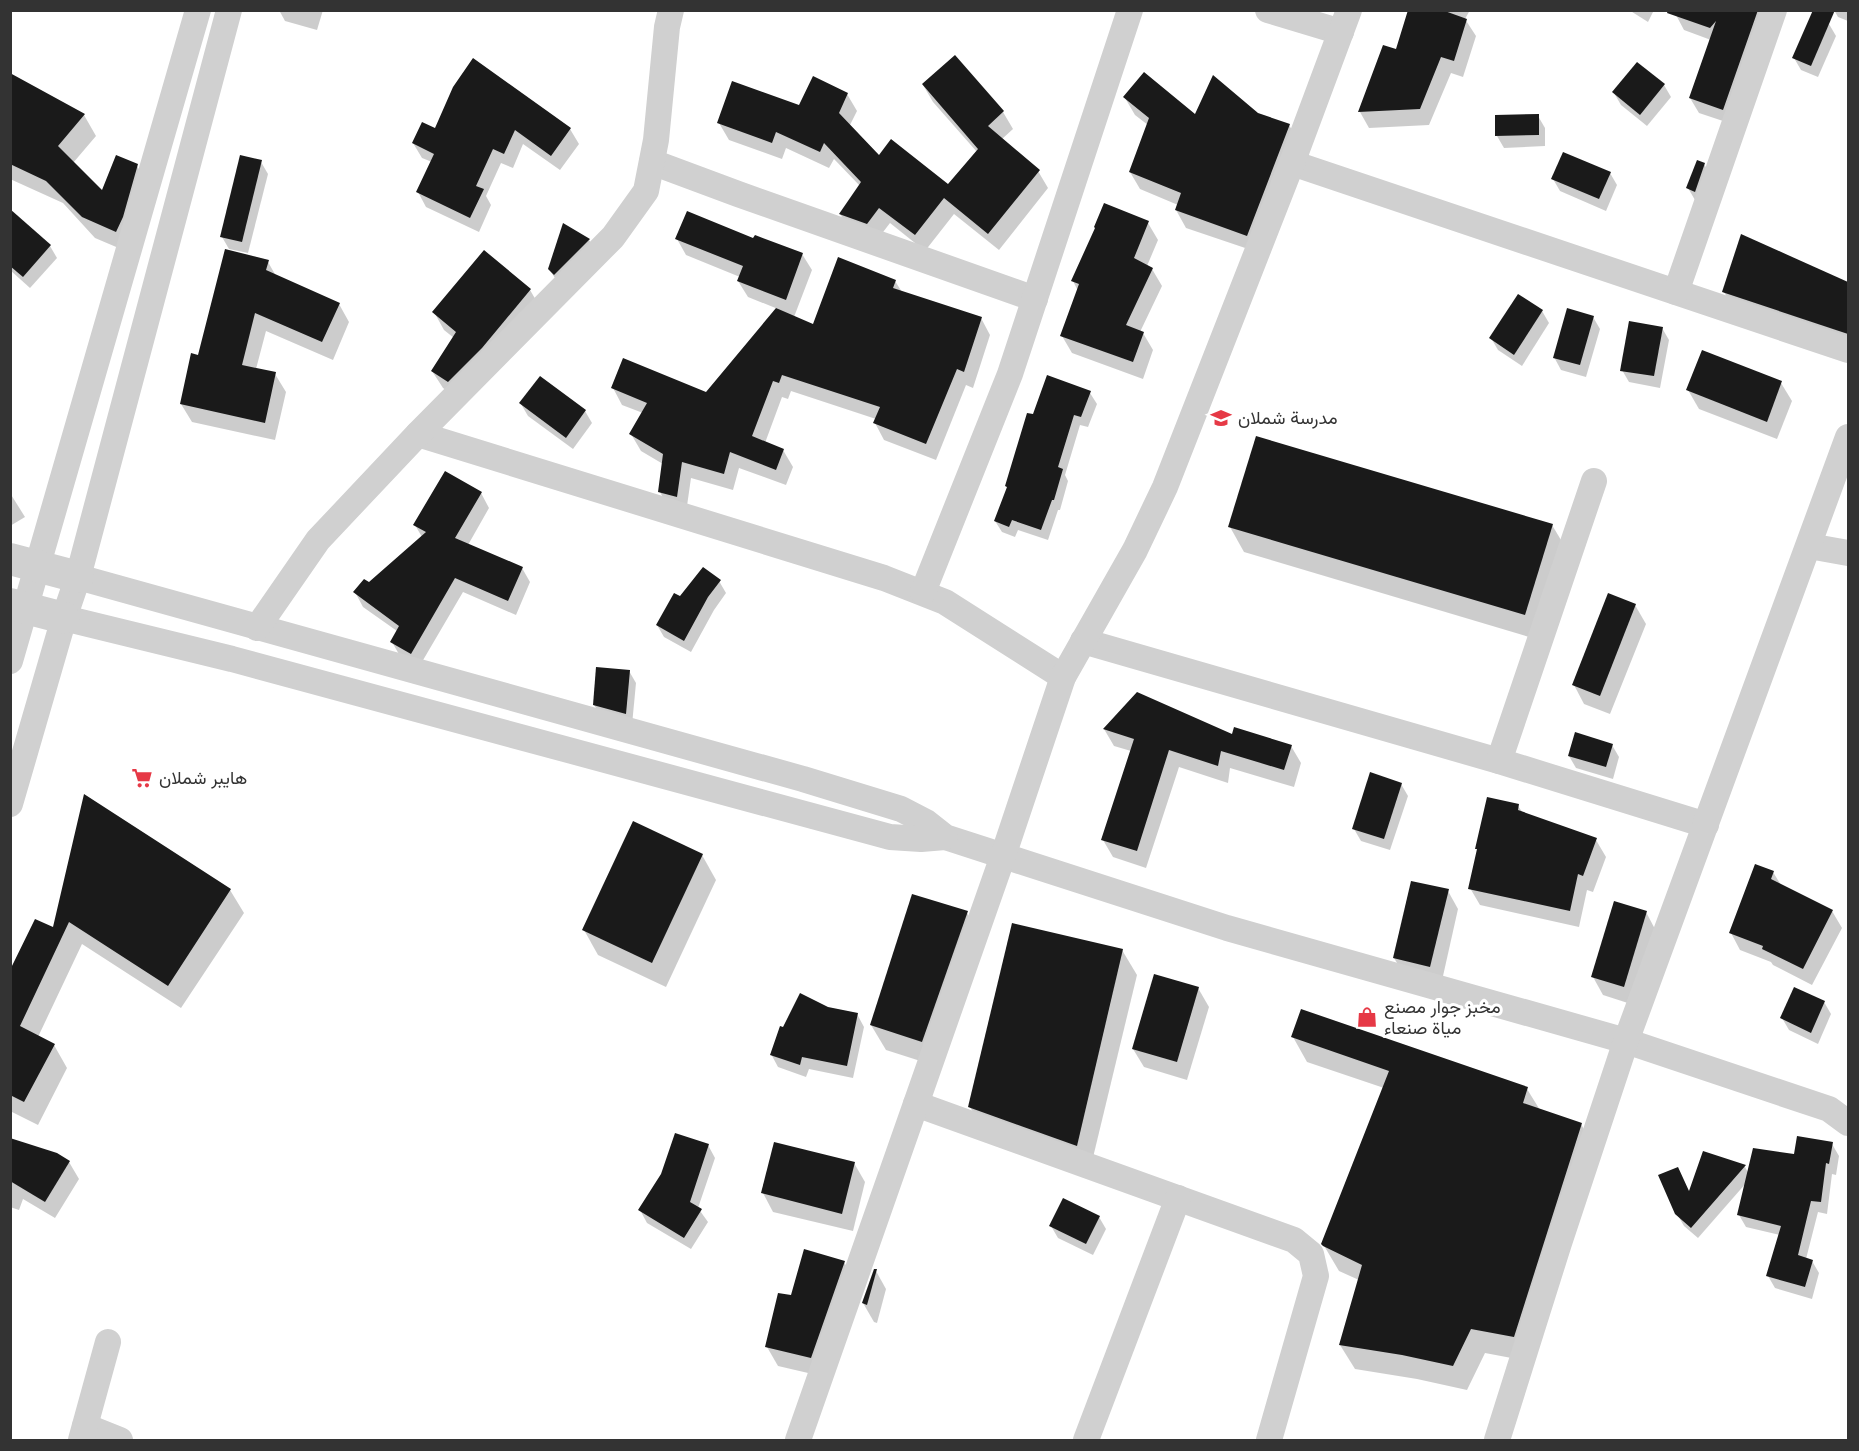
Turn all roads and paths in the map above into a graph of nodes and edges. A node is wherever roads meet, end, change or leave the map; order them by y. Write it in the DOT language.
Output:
graph roads {
  1 [pos="198,10"];
  2 [pos="230,10"];
  3 [pos="671,10"];
  4 [pos="1130,10"];
  5 [pos="1268,10"];
  6 [pos="1774,10"];
  7 [pos="1345,21"];
  8 [pos="652,162"];
  9 [pos="1293,163"];
  10 [pos="1676,292"];
  11 [pos="1035,299"];
  12 [pos="1848,350"];
  13 [pos="418,434"];
  14 [pos="1848,437"];
  15 [pos="1594,481"];
  16 [pos="1809,546"];
  17 [pos="1848,553"];
  18 [pos="24,562"];
  19 [pos="78,577"];
  20 [pos="922,592"];
  21 [pos="18,606"];
  22 [pos="64,618"];
  23 [pos="257,628"];
  24 [pos="1083,641"];
  25 [pos="10,661"];
  26 [pos="1063,677"];
  27 [pos="1499,761"];
  28 [pos="10,804"];
  29 [pos="1706,825"];
  30 [pos="945,837"];
  31 [pos="1003,856"];
  32 [pos="1626,1041"];
  33 [pos="916,1104"];
  34 [pos="1848,1123"];
  35 [pos="1178,1198"];
  36 [pos="108,1342"];
  37 [pos="83,1433"];
  38 [pos="120,1440"];
  39 [pos="798,1440"];
  40 [pos="1086,1440"];
  41 [pos="1269,1440"];
  42 [pos="1497,1440"];
  1 -- 18 [label="street"];
  2 -- 19 [label="street"];
  3 -- 8 [label="street"];
  4 -- 11 [label="street"];
  5 -- 7 [label="street"];
  6 -- 10 [label="street"];
  7 -- 9 [label="street"];
  8 -- 11 [label="street"];
  8 -- 13 [label="street"];
  9 -- 10 [label="street"];
  9 -- 24 [label="street"];
  10 -- 12 [label="street"];
  11 -- 20 [label="street"];
  13 -- 20 [label="street"];
  13 -- 23 [label="street"];
  14 -- 16 [label="street"];
  15 -- 27 [label="street"];
  16 -- 17 [label="street"];
  16 -- 29 [label="street"];
  18 -- 19 [label="street"];
  18 -- 21 [label="street"];
  19 -- 22 [label="street"];
  19 -- 23 [label="street"];
  20 -- 26 [label="street"];
  21 -- 22 [label="street"];
  21 -- 25 [label="street"];
  22 -- 28 [label="street"];
  22 -- 30 [label="street"];
  23 -- 30 [label="street"];
  24 -- 26 [label="street"];
  24 -- 27 [label="street"];
  26 -- 31 [label="street"];
  27 -- 29 [label="street"];
  29 -- 32 [label="street"];
  30 -- 31 [label="street"];
  31 -- 32 [label="street"];
  31 -- 33 [label="street"];
  32 -- 34 [label="street"];
  32 -- 42 [label="street"];
  33 -- 35 [label="street"];
  33 -- 39 [label="street"];
  35 -- 40 [label="street"];
  35 -- 41 [label="street"];
  36 -- 37 [label="street"];
  37 -- 38 [label="street"];
}
